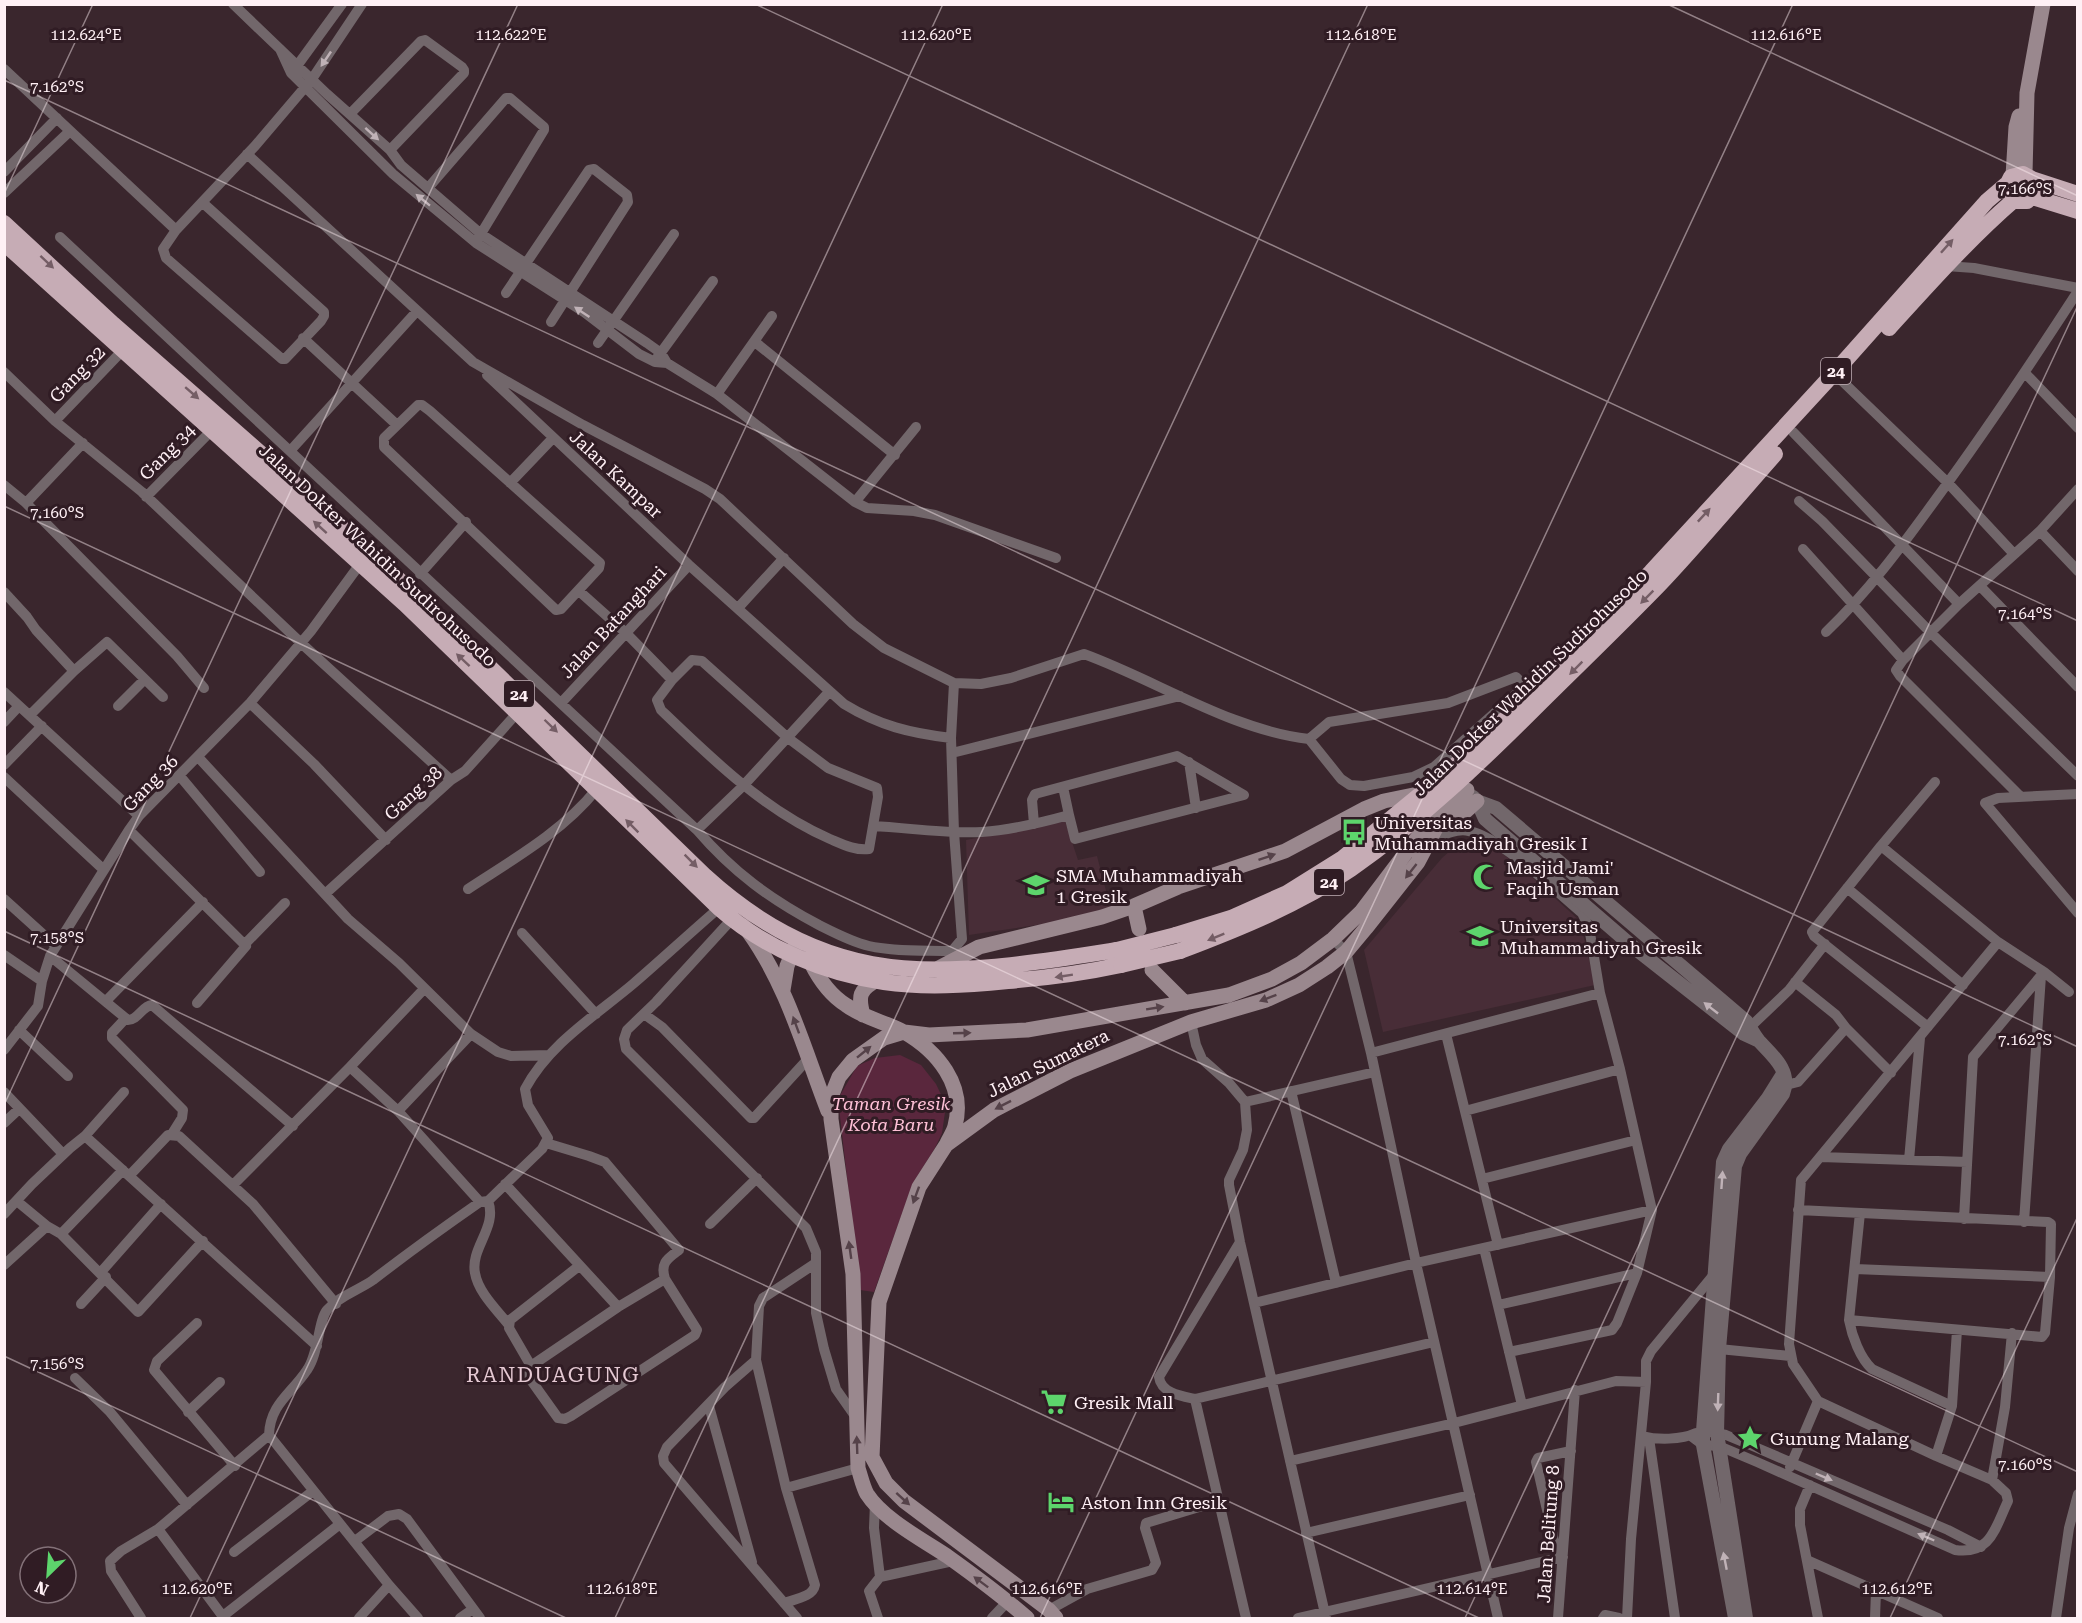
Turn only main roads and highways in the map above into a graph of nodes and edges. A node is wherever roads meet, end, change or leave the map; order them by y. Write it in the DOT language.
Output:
graph roads {
  1 [pos="2043,4"];
  2 [pos="2020,178"];
  3 [pos="2078,194"];
  4 [pos="2032,197"];
  5 [pos="2014,200"];
  6 [pos="2078,210"];
  7 [pos="4,223"];
  8 [pos="4,243"];
  9 [pos="1670,563"];
  10 [pos="1613,622"];
  11 [pos="486,672"];
  12 [pos="1468,791"];
  13 [pos="1423,793"];
  14 [pos="1134,906"];
  15 [pos="739,924"];
  16 [pos="1139,929"];
  17 [pos="1178,943"];
  18 [pos="794,947"];
  19 [pos="813,955"];
  20 [pos="1119,958"];
  21 [pos="939,968"];
  22 [pos="1152,970"];
  23 [pos="877,981"];
  24 [pos="783,990"];
  25 [pos="1185,1003"];
  26 [pos="864,1015"];
  27 [pos="904,1032"];
  28 [pos="831,1119"];
  29 [pos="946,1145"];
  30 [pos="855,1343"];
  31 [pos="876,1345"];
  32 [pos="1053,1614"];
  33 [pos="1027,1618"];
  1 -- 2 [label="main road"];
  2 -- 3 [label="highway"];
  2 -- 4 [label="highway"];
  2 -- 5 [label="highway"];
  9 -- 2 [label="highway, Jalan Dokter Wahidin Sudirohusodo / 24, one-way"];
  4 -- 5 [label="highway"];
  4 -- 6 [label="highway"];
  5 -- 9 [label="highway, Jalan Dokter Wahidin Sudirohusodo / 24"];
  7 -- 11 [label="highway, Jalan Dokter Wahidin Sudirohusodo / 24, one-way"];
  11 -- 8 [label="highway, Jalan Dokter Wahidin Sudirohusodo / 24, one-way"];
  9 -- 10 [label="highway, Jalan Dokter Wahidin Sudirohusodo / 24"];
  10 -- 12 [label="highway, Jalan Dokter Wahidin Sudirohusodo / 24, one-way"];
  10 -- 13 [label="highway, Jalan Dokter Wahidin Sudirohusodo / 24"];
  15 -- 11 [label="highway, Jalan Dokter Wahidin Sudirohusodo / 24, one-way"];
  11 -- 18 [label="highway, Jalan Dokter Wahidin Sudirohusodo / 24, one-way"];
  12 -- 17 [label="highway, Jalan Dokter Wahidin Sudirohusodo / 24, one-way"];
  12 -- 25 [label="main road, Jalan Sumatera"];
  12 -- 29 [label="main road, Jalan Sumatera, one-way"];
  14 -- 13 [label="main road, one-way"];
  13 -- 17 [label="highway, Jalan Dokter Wahidin Sudirohusodo / 24"];
  14 -- 16 [label="main road"];
  14 -- 21 [label="main road"];
  15 -- 18 [label="highway, Jalan Dokter Wahidin Sudirohusodo / 24"];
  15 -- 24 [label="main road"];
  17 -- 20 [label="highway, Jalan Dokter Wahidin Sudirohusodo / 24, bridge"];
  18 -- 19 [label="highway, Jalan Dokter Wahidin Sudirohusodo / 24"];
  18 -- 24 [label="main road"];
  19 -- 21 [label="highway, Jalan Dokter Wahidin Sudirohusodo / 24"];
  19 -- 23 [label="highway, Jalan Dokter Wahidin Sudirohusodo / 24"];
  19 -- 26 [label="main road"];
  20 -- 21 [label="highway, Jalan Dokter Wahidin Sudirohusodo / 24"];
  20 -- 23 [label="highway, Jalan Dokter Wahidin Sudirohusodo / 24, one-way"];
  22 -- 25 [label="main road"];
  23 -- 26 [label="main road"];
  28 -- 24 [label="main road, one-way"];
  27 -- 25 [label="main road, Jalan Sumatera, one-way"];
  26 -- 27 [label="main road"];
  28 -- 27 [label="main road, one-way"];
  27 -- 29 [label="main road"];
  30 -- 28 [label="main road, one-way"];
  29 -- 31 [label="main road, Jalan Sumatera, one-way"];
  30 -- 31 [label="main road"];
  33 -- 30 [label="main road, one-way"];
  31 -- 32 [label="main road, Jalan Sumatera, one-way"];
}
